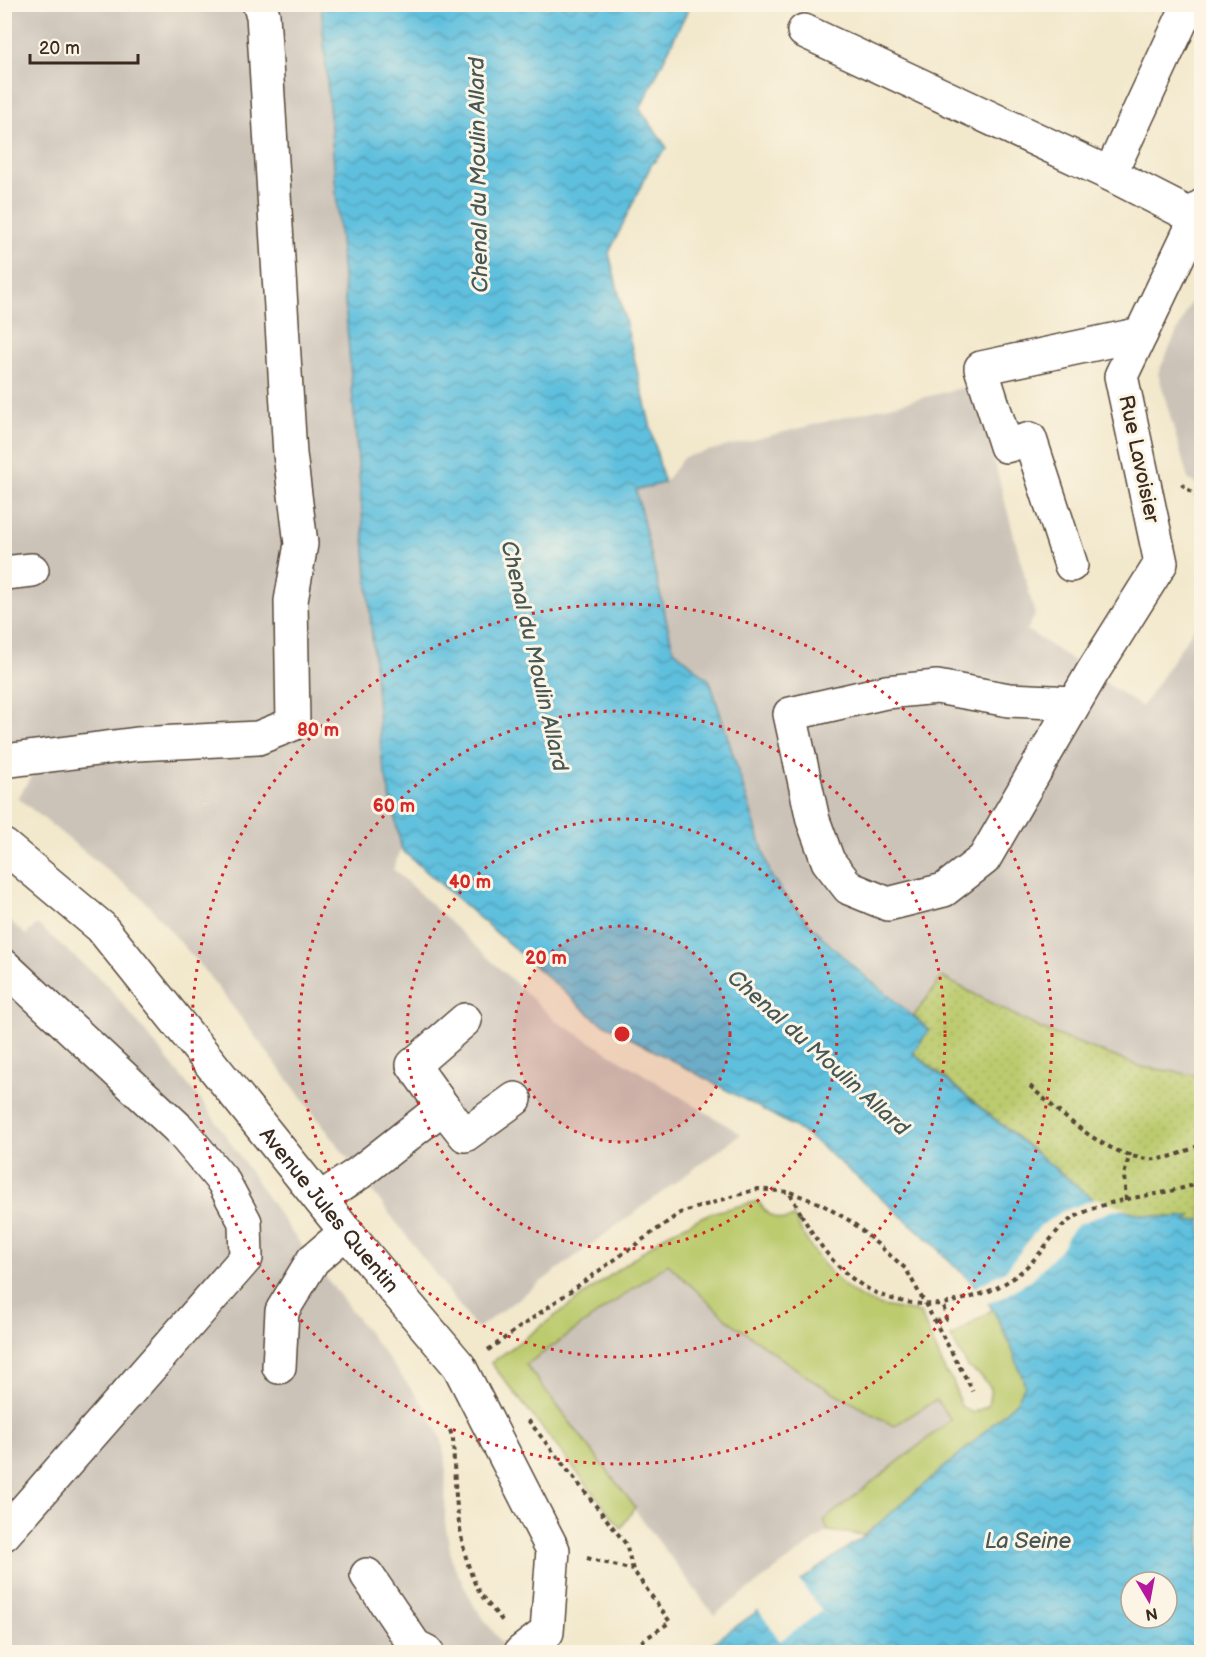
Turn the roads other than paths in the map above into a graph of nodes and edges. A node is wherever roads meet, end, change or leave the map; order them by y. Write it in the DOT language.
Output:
graph roads {
  1 [pos="259,4"];
  2 [pos="1189,4"];
  3 [pos="804,31"];
  4 [pos="1110,174"];
  5 [pos="1199,212"];
  6 [pos="1141,334"];
  7 [pos="1071,565"];
  8 [pos="1074,703"];
  9 [pos="4,761"];
  10 [pos="5,847"];
  11 [pos="4,966"];
  12 [pos="465,1020"];
  13 [pos="514,1099"];
  14 [pos="443,1107"];
  15 [pos="320,1200"];
  16 [pos="346,1232"];
  17 [pos="279,1366"];
  18 [pos="4,1534"];
  19 [pos="367,1575"];
  20 [pos="531,1645"];
  21 [pos="416,1650"];
  1 -- 9 [label="street"];
  2 -- 4 [label="street"];
  3 -- 4 [label="street"];
  4 -- 5 [label="street"];
  5 -- 6 [label="street, Rue Lavoisier"];
  6 -- 7 [label="street"];
  6 -- 8 [label="street, Rue Lavoisier"];
  8 -- 8 [label="street, Rue Lavoisier"];
  10 -- 15 [label="street, Avenue Jules Quentin"];
  11 -- 18 [label="street"];
  12 -- 14 [label="street"];
  13 -- 14 [label="street"];
  14 -- 15 [label="street"];
  15 -- 16 [label="street, Avenue Jules Quentin"];
  16 -- 17 [label="street"];
  16 -- 20 [label="street, Avenue Jules Quentin"];
  19 -- 21 [label="street"];
}
